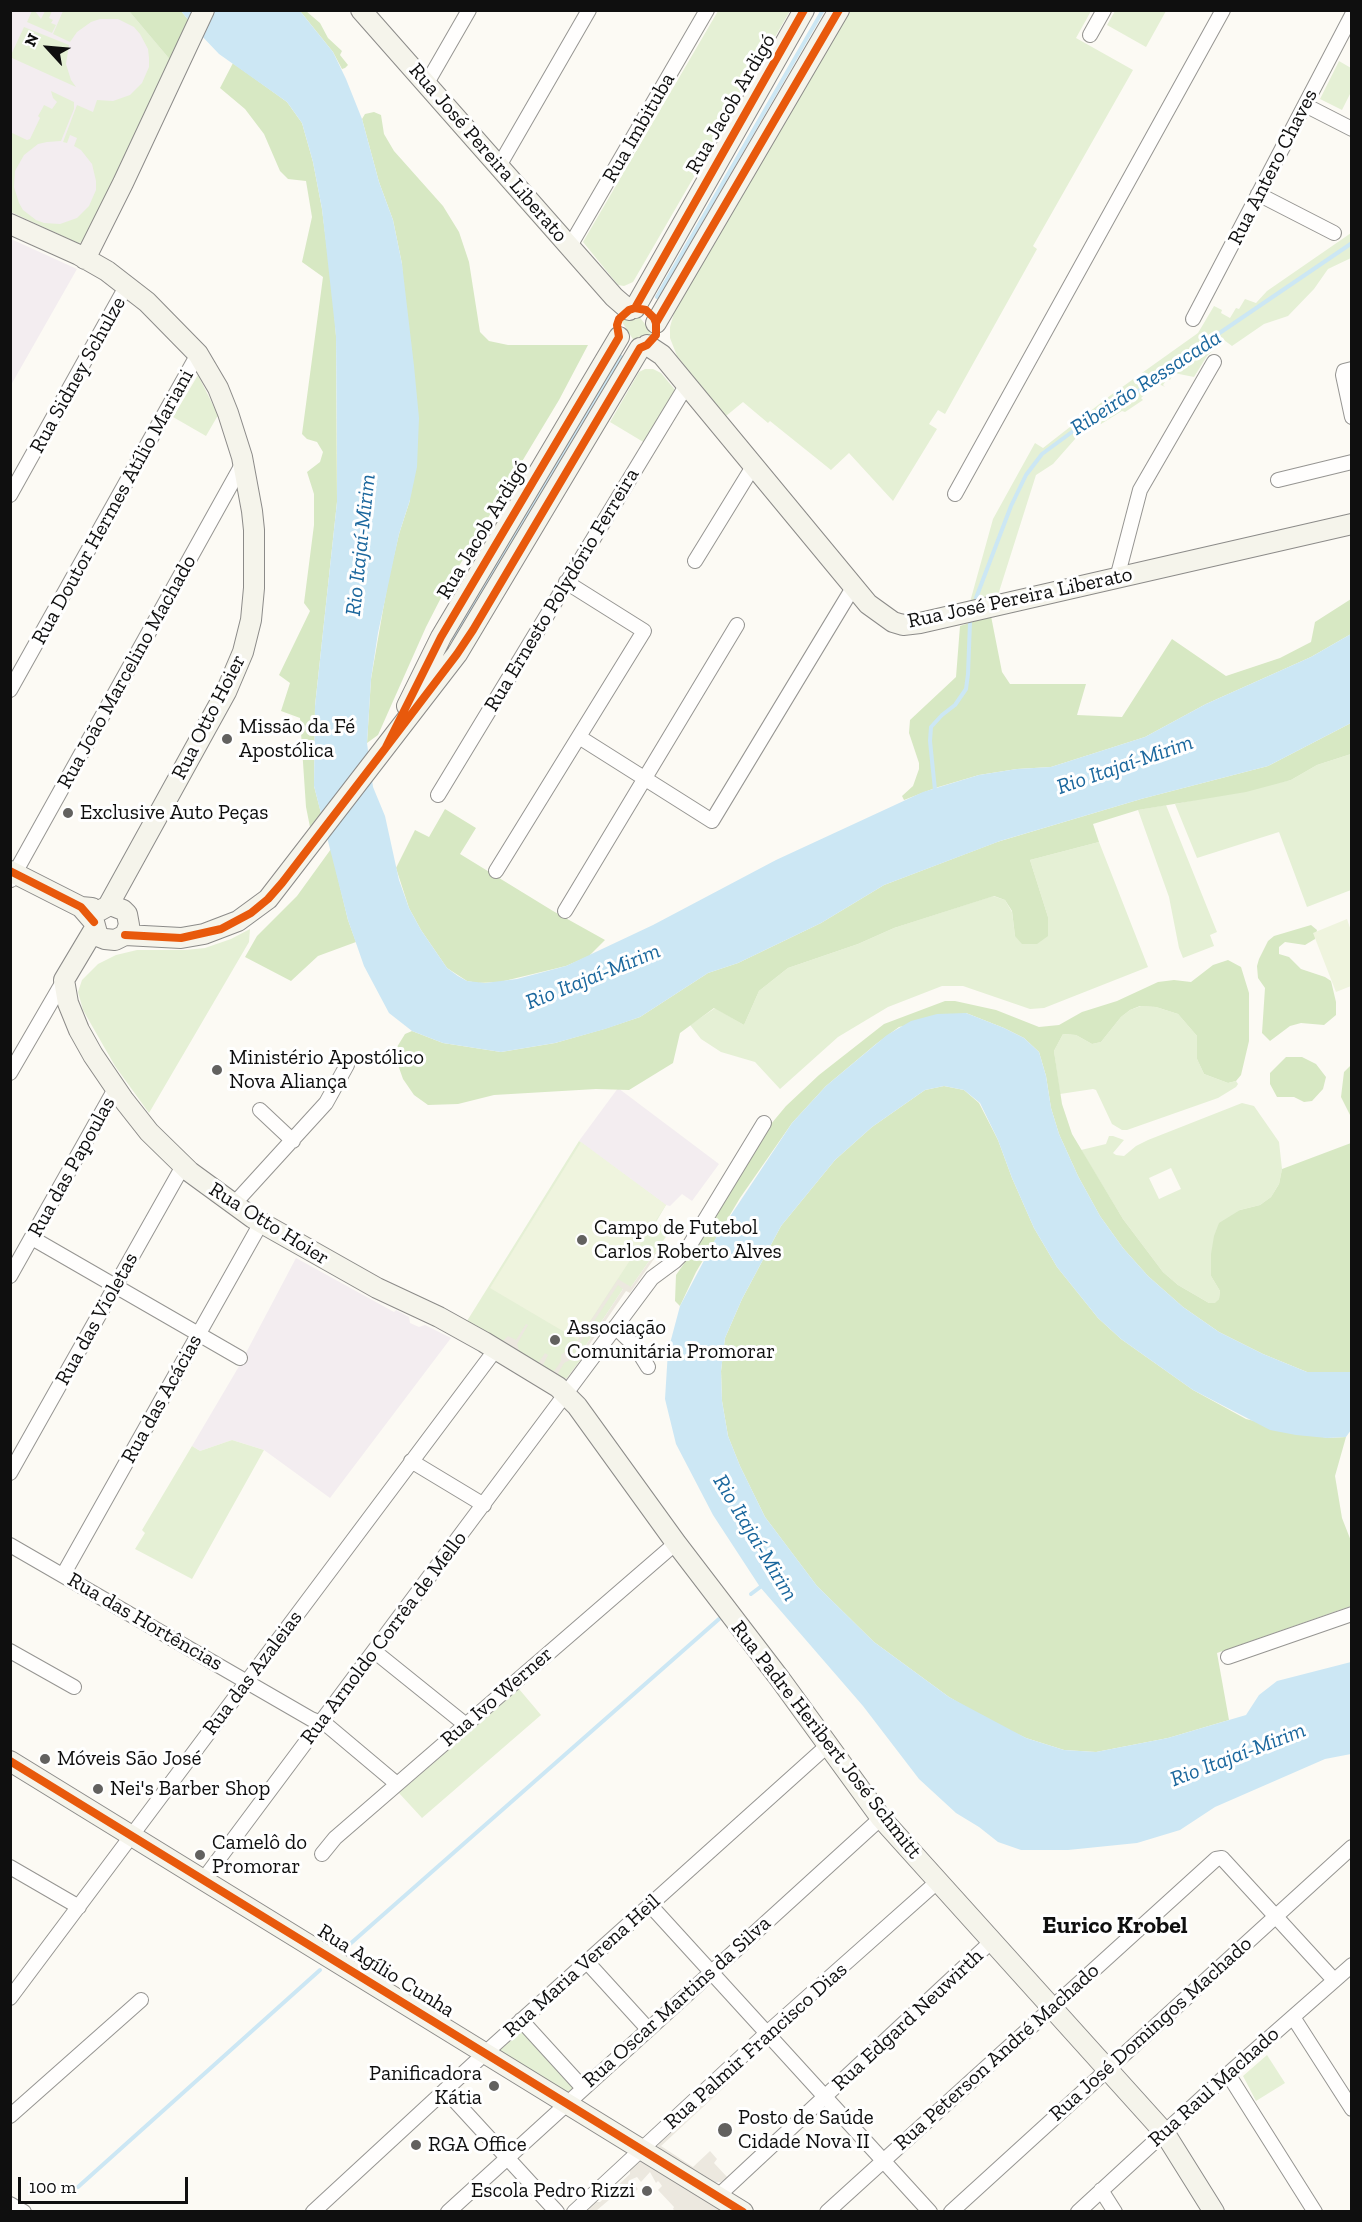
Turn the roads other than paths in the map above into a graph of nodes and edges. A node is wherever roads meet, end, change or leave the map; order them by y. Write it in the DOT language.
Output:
graph roads {
  1 [pos="204,10"];
  2 [pos="361,10"];
  3 [pos="468,10"];
  4 [pos="589,10"];
  5 [pos="707,10"];
  6 [pos="804,10"];
  7 [pos="839,10"];
  8 [pos="1104,10"];
  9 [pos="1223,10"];
  10 [pos="1352,15"];
  11 [pos="1090,35"];
  12 [pos="427,83"];
  13 [pos="1305,105"];
  14 [pos="1352,129"];
  15 [pos="499,166"];
  16 [pos="1258,194"];
  17 [pos="10,224"];
  18 [pos="1334,234"];
  19 [pos="570,246"];
  20 [pos="85,259"];
  21 [pos="128,285"];
  22 [pos="623,314"];
  23 [pos="1194,319"];
  24 [pos="652,341"];
  25 [pos="198,354"];
  26 [pos="1214,362"];
  27 [pos="1352,369"];
  28 [pos="686,386"];
  29 [pos="1352,417"];
  30 [pos="1352,462"];
  31 [pos="243,463"];
  32 [pos="754,465"];
  33 [pos="1278,480"];
  34 [pos="956,494"];
  35 [pos="10,495"];
  36 [pos="1352,524"];
  37 [pos="695,561"];
  38 [pos="1117,578"];
  39 [pos="566,582"];
  40 [pos="854,586"];
  41 [pos="737,625"];
  42 [pos="10,690"];
  43 [pos="579,737"];
  44 [pos="382,752"];
  45 [pos="645,779"];
  46 [pos="438,795"];
  47 [pos="496,871"];
  48 [pos="12,875"];
  49 [pos="566,911"];
  50 [pos="107,920"];
  51 [pos="68,973"];
  52 [pos="347,1065"];
  53 [pos="10,1073"];
  54 [pos="115,1089"];
  55 [pos="260,1110"];
  56 [pos="764,1123"];
  57 [pos="293,1141"];
  58 [pos="183,1166"];
  59 [pos="233,1205"];
  60 [pos="261,1223"];
  61 [pos="32,1238"];
  62 [pos="10,1276"];
  63 [pos="115,1286"];
  64 [pos="615,1327"];
  65 [pos="198,1335"];
  66 [pos="496,1349"];
  67 [pos="240,1358"];
  68 [pos="648,1367"];
  69 [pos="566,1395"];
  70 [pos="411,1461"];
  71 [pos="10,1473"];
  72 [pos="484,1505"];
  73 [pos="676,1543"];
  74 [pos="10,1545"];
  75 [pos="63,1575"];
  76 [pos="1352,1614"];
  77 [pos="10,1651"];
  78 [pos="374,1652"];
  79 [pos="1228,1658"];
  80 [pos="247,1681"];
  81 [pos="74,1687"];
  82 [pos="320,1723"];
  83 [pos="466,1725"];
  84 [pos="827,1746"];
  85 [pos="10,1761"];
  86 [pos="397,1784"];
  87 [pos="882,1818"];
  88 [pos="130,1836"];
  89 [pos="1352,1847"];
  90 [pos="322,1854"];
  91 [pos="10,1867"];
  92 [pos="203,1880"];
  93 [pos="938,1882"];
  94 [pos="650,1905"];
  95 [pos="79,1907"];
  96 [pos="1275,1916"];
  97 [pos="992,1941"];
  98 [pos="587,1962"];
  99 [pos="1352,1965"];
  100 [pos="711,1971"];
  101 [pos="16,1980"];
  102 [pos="1334,1980"];
  103 [pos="10,1998"];
  104 [pos="141,2001"];
  105 [pos="1052,2007"];
  106 [pos="1293,2016"];
  107 [pos="521,2020"];
  108 [pos="648,2029"];
  109 [pos="767,2033"];
  110 [pos="485,2053"];
  111 [pos="1107,2069"];
  112 [pos="1228,2074"];
  113 [pos="583,2088"];
  114 [pos="446,2090"];
  115 [pos="825,2097"];
  116 [pos="566,2103"];
  117 [pos="1352,2109"];
  118 [pos="10,2116"];
  119 [pos="1164,2132"];
  120 [pos="642,2150"];
  121 [pos="507,2157"];
  122 [pos="884,2160"];
  123 [pos="1101,2190"];
  124 [pos="718,2196"];
  125 [pos="10,2204"];
  126 [pos="24,2211"];
  127 [pos="313,2211"];
  128 [pos="448,2211"];
  129 [pos="557,2211"];
  130 [pos="574,2211"];
  131 [pos="743,2211"];
  132 [pos="827,2211"];
  133 [pos="930,2211"];
  134 [pos="951,2211"];
  135 [pos="1078,2211"];
  136 [pos="1115,2211"];
  137 [pos="1214,2211"];
  138 [pos="1316,2211"];
  1 -- 20 [label="main road"];
  2 -- 12 [label="main road, Rua José Pereira Liberato"];
  3 -- 12 [label="street"];
  4 -- 15 [label="street"];
  5 -- 19 [label="street, Rua Imbituba"];
  6 -- 22 [label="main road, Rua Jacob Ardigó"];
  7 -- 24 [label="main road, Rua Jacob Ardigó"];
  8 -- 11 [label="street"];
  9 -- 34 [label="street"];
  10 -- 13 [label="street, Rua Antero Chaves"];
  12 -- 15 [label="main road, Rua José Pereira Liberato"];
  13 -- 14 [label="street"];
  13 -- 16 [label="street, Rua Antero Chaves"];
  15 -- 19 [label="main road, Rua José Pereira Liberato"];
  16 -- 18 [label="street"];
  16 -- 23 [label="street, Rua Antero Chaves"];
  17 -- 20 [label="main road, Rua Otto Hoier"];
  19 -- 22 [label="main road, Rua José Pereira Liberato"];
  20 -- 21 [label="main road, Rua Otto Hoier"];
  21 -- 25 [label="main road, Rua Otto Hoier"];
  21 -- 35 [label="street, Rua Sidney Schulze"];
  22 -- 24 [label="main road"];
  22 -- 24 [label="main road"];
  22 -- 44 [label="main road, Rua Jacob Ardigó"];
  24 -- 28 [label="main road, Rua José Pereira Liberato"];
  24 -- 44 [label="main road, Rua Jacob Ardigó"];
  25 -- 31 [label="main road, Rua Otto Hoier"];
  25 -- 42 [label="street, Rua Doutor Hermes Atílio Mariani"];
  26 -- 38 [label="street"];
  27 -- 29 [label="street"];
  28 -- 32 [label="main road, Rua José Pereira Liberato"];
  28 -- 39 [label="street, Rua Ernesto Polydório Ferreira"];
  30 -- 33 [label="street"];
  31 -- 48 [label="street, Rua João Marcelino Machado"];
  31 -- 50 [label="main road, Rua Otto Hoier"];
  32 -- 37 [label="street"];
  32 -- 40 [label="main road, Rua José Pereira Liberato"];
  36 -- 38 [label="main road, Rua José Pereira Liberato"];
  38 -- 40 [label="main road, Rua José Pereira Liberato"];
  39 -- 43 [label="street"];
  39 -- 46 [label="street, Rua Ernesto Polydório Ferreira"];
  40 -- 45 [label="street"];
  41 -- 45 [label="street"];
  43 -- 45 [label="street"];
  43 -- 47 [label="street"];
  44 -- 50 [label="main road, Rua Jacob Ardigó"];
  45 -- 49 [label="street"];
  48 -- 50 [label="main road, Rua Jacob Ardigó"];
  50 -- 51 [label="main road, Rua Otto Hoier"];
  51 -- 53 [label="street"];
  51 -- 54 [label="main road, Rua Otto Hoier"];
  52 -- 57 [label="street"];
  54 -- 58 [label="main road, Rua Otto Hoier"];
  54 -- 61 [label="street, Rua das Papoulas"];
  55 -- 57 [label="street"];
  56 -- 64 [label="street, Rua Arnoldo Corrêa de Mello"];
  57 -- 59 [label="street"];
  58 -- 59 [label="main road, Rua Otto Hoier"];
  58 -- 63 [label="street, Rua das Violetas"];
  59 -- 60 [label="main road, Rua Otto Hoier"];
  60 -- 65 [label="street, Rua das Acácias"];
  60 -- 66 [label="main road, Rua Otto Hoier"];
  61 -- 62 [label="street, Rua das Papoulas"];
  61 -- 63 [label="street"];
  63 -- 65 [label="street"];
  63 -- 71 [label="street, Rua das Violetas"];
  64 -- 68 [label="street"];
  64 -- 69 [label="street, Rua Arnoldo Corrêa de Mello"];
  65 -- 67 [label="street"];
  65 -- 75 [label="street, Rua das Acácias"];
  66 -- 69 [label="main road, Rua Otto Hoier"];
  66 -- 70 [label="street, Rua das Azaleias"];
  69 -- 72 [label="street, Rua Arnoldo Corrêa de Mello"];
  69 -- 73 [label="main road, Rua Padre Heribert José Schmitt"];
  70 -- 72 [label="street"];
  70 -- 80 [label="street, Rua das Azaleias"];
  72 -- 78 [label="street, Rua Arnoldo Corrêa de Mello"];
  73 -- 83 [label="street, Rua Ivo Werner"];
  73 -- 84 [label="main road, Rua Padre Heribert José Schmitt"];
  74 -- 75 [label="street, Rua das Hortências"];
  75 -- 80 [label="street, Rua das Hortências"];
  76 -- 79 [label="street"];
  77 -- 81 [label="street"];
  78 -- 82 [label="street, Rua Arnoldo Corrêa de Mello"];
  78 -- 83 [label="street"];
  80 -- 82 [label="street, Rua das Hortências"];
  80 -- 88 [label="street, Rua das Azaleias"];
  82 -- 86 [label="street, Rua das Hortências"];
  82 -- 92 [label="street, Rua Arnoldo Corrêa de Mello"];
  83 -- 86 [label="street, Rua Ivo Werner"];
  84 -- 87 [label="main road, Rua Padre Heribert José Schmitt"];
  84 -- 94 [label="street, Rua Maria Verena Heil"];
  85 -- 88 [label="main road, Rua Agílio Cunha"];
  86 -- 90 [label="street, Rua Ivo Werner"];
  87 -- 93 [label="main road, Rua Padre Heribert José Schmitt"];
  87 -- 100 [label="street, Rua Oscar Martins da Silva"];
  88 -- 92 [label="main road, Rua Agílio Cunha"];
  88 -- 95 [label="street, Rua das Azaleias"];
  89 -- 96 [label="street, Rua José Domingos Machado"];
  91 -- 95 [label="street"];
  92 -- 110 [label="main road, Rua Agílio Cunha"];
  93 -- 97 [label="main road, Rua Padre Heribert José Schmitt"];
  93 -- 109 [label="street, Rua Palmir Francisco Dias"];
  94 -- 98 [label="street, Rua Maria Verena Heil"];
  94 -- 100 [label="street"];
  95 -- 101 [label="street, Rua das Azaleias"];
  96 -- 102 [label="street"];
  96 -- 105 [label="street, Rua Peterson André Machado"];
  96 -- 111 [label="street, Rua José Domingos Machado"];
  97 -- 105 [label="main road, Rua Padre Heribert José Schmitt"];
  97 -- 115 [label="street, Rua Edgard Neuwirth"];
  98 -- 107 [label="street, Rua Maria Verena Heil"];
  98 -- 108 [label="street"];
  99 -- 102 [label="street, Rua Raul Machado"];
  100 -- 108 [label="street, Rua Oscar Martins da Silva"];
  100 -- 109 [label="street"];
  101 -- 103 [label="street, Rua das Azaleias"];
  102 -- 106 [label="street, Rua Raul Machado"];
  104 -- 118 [label="street"];
  105 -- 111 [label="main road, Rua Padre Heribert José Schmitt"];
  105 -- 122 [label="street, Rua Peterson André Machado"];
  106 -- 112 [label="street, Rua Raul Machado"];
  106 -- 117 [label="street"];
  107 -- 110 [label="street, Rua Maria Verena Heil"];
  107 -- 113 [label="street"];
  108 -- 113 [label="street, Rua Oscar Martins da Silva"];
  109 -- 115 [label="street"];
  109 -- 120 [label="street, Rua Palmir Francisco Dias"];
  110 -- 114 [label="street, Rua Maria Verena Heil"];
  110 -- 116 [label="main road, Rua Agílio Cunha"];
  111 -- 119 [label="main road, Rua Padre Heribert José Schmitt"];
  111 -- 134 [label="street, Rua José Domingos Machado"];
  112 -- 119 [label="street, Rua Raul Machado"];
  112 -- 138 [label="street"];
  113 -- 116 [label="street, Rua Oscar Martins da Silva"];
  114 -- 121 [label="street"];
  114 -- 127 [label="street, Rua Maria Verena Heil"];
  115 -- 122 [label="street"];
  115 -- 124 [label="street, Rua Edgard Neuwirth"];
  116 -- 120 [label="main road, Rua Agílio Cunha"];
  116 -- 121 [label="street, Rua Oscar Martins da Silva"];
  119 -- 123 [label="street, Rua Raul Machado"];
  119 -- 137 [label="main road, Rua Padre Heribert José Schmitt"];
  120 -- 124 [label="main road, Rua Agílio Cunha"];
  120 -- 130 [label="street, Rua Palmir Francisco Dias"];
  121 -- 128 [label="street, Rua Oscar Martins da Silva"];
  121 -- 129 [label="street"];
  122 -- 132 [label="street, Rua Peterson André Machado"];
  122 -- 133 [label="street"];
  123 -- 135 [label="street, Rua Raul Machado"];
  123 -- 136 [label="street"];
  124 -- 131 [label="main road, Rua Agílio Cunha"];
  125 -- 126 [label="street"];
}
